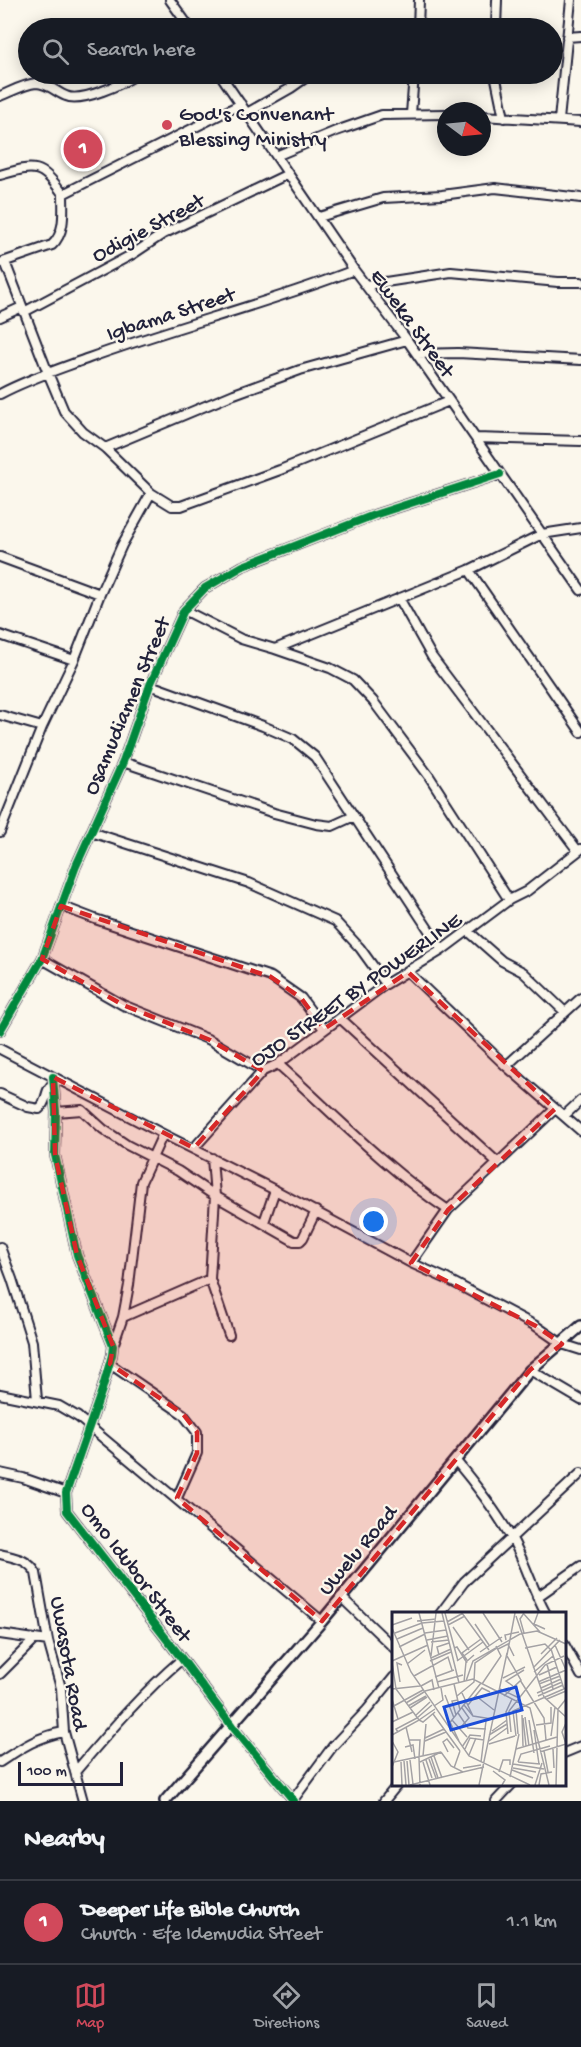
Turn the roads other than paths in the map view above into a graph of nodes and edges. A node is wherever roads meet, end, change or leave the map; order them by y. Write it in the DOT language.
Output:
graph roads {
  1 [pos="170,0"];
  2 [pos="418,0"];
  3 [pos="497,0"];
  4 [pos="571,0"];
  5 [pos="183,18"];
  6 [pos="418,18"];
  7 [pos="496,18"];
  8 [pos="581,36"];
  9 [pos="567,37"];
  10 [pos="563,78"];
  11 [pos="33,84"];
  12 [pos="41,84"];
  13 [pos="118,84"];
  14 [pos="227,84"];
  15 [pos="297,84"];
  16 [pos="413,84"];
  17 [pos="497,84"];
  18 [pos="562,84"];
  19 [pos="0,96"];
  20 [pos="241,104"];
  21 [pos="247,113"];
  22 [pos="411,114"];
  23 [pos="437,114"];
  24 [pos="491,117"];
  25 [pos="504,118"];
  26 [pos="559,120"];
  27 [pos="581,122"];
  28 [pos="276,156"];
  29 [pos="288,174"];
  30 [pos="0,176"];
  31 [pos="63,194"];
  32 [pos="581,198"];
  33 [pos="319,217"];
  34 [pos="3,263"];
  35 [pos="354,270"];
  36 [pos="581,282"];
  37 [pos="366,285"];
  38 [pos="23,309"];
  39 [pos="0,317"];
  40 [pos="407,340"];
  41 [pos="417,354"];
  42 [pos="581,360"];
  43 [pos="48,373"];
  44 [pos="0,394"];
  45 [pos="449,401"];
  46 [pos="476,438"];
  47 [pos="581,441"];
  48 [pos="105,448"];
  49 [pos="500,474"];
  50 [pos="151,493"];
  51 [pos="581,528"];
  52 [pos="542,534"];
  53 [pos="0,557"];
  54 [pos="469,570"];
  55 [pos="581,590"];
  56 [pos="100,594"];
  57 [pos="399,598"];
  58 [pos="184,610"];
  59 [pos="0,635"];
  60 [pos="275,649"];
  61 [pos="74,660"];
  62 [pos="150,685"];
  63 [pos="0,715"];
  64 [pos="42,727"];
  65 [pos="581,732"];
  66 [pos="123,762"];
  67 [pos="3,812"];
  68 [pos="354,816"];
  69 [pos="0,832"];
  70 [pos="91,832"];
  71 [pos="580,850"];
  72 [pos="509,900"];
  73 [pos="61,906"];
  74 [pos="468,931"];
  75 [pos="442,950"];
  76 [pos="42,958"];
  77 [pos="408,972"];
  78 [pos="386,984"];
  79 [pos="581,998"];
  80 [pos="565,1012"];
  81 [pos="340,1018"];
  82 [pos="324,1029"];
  83 [pos="0,1031"];
  84 [pos="0,1049"];
  85 [pos="278,1064"];
  86 [pos="506,1066"];
  87 [pos="263,1071"];
  88 [pos="54,1080"];
  89 [pos="0,1094"];
  90 [pos="89,1095"];
  91 [pos="581,1100"];
  92 [pos="555,1109"];
  93 [pos="82,1110"];
  94 [pos="56,1112"];
  95 [pos="564,1116"];
  96 [pos="581,1131"];
  97 [pos="163,1134"];
  98 [pos="194,1148"];
  99 [pos="212,1158"];
  100 [pos="152,1159"];
  101 [pos="498,1162"];
  102 [pos="275,1190"];
  103 [pos="214,1196"];
  104 [pos="448,1210"];
  105 [pos="316,1211"];
  106 [pos="264,1222"];
  107 [pos="0,1247"];
  108 [pos="411,1263"];
  109 [pos="210,1279"];
  110 [pos="123,1317"];
  111 [pos="581,1326"];
  112 [pos="229,1335"];
  113 [pos="562,1344"];
  114 [pos="113,1346"];
  115 [pos="581,1350"];
  116 [pos="110,1364"];
  117 [pos="530,1370"];
  118 [pos="0,1394"];
  119 [pos="37,1400"];
  120 [pos="581,1400"];
  121 [pos="90,1425"];
  122 [pos="456,1461"];
  123 [pos="0,1473"];
  124 [pos="581,1473"];
  125 [pos="66,1493"];
  126 [pos="177,1498"];
  127 [pos="512,1539"];
  128 [pos="0,1554"];
  129 [pos="581,1566"];
  130 [pos="340,1597"];
  131 [pos="537,1597"];
  132 [pos="442,1612"];
  133 [pos="545,1612"];
  134 [pos="322,1621"];
  135 [pos="0,1634"];
  136 [pos="34,1640"];
  137 [pos="48,1641"];
  138 [pos="392,1647"];
  139 [pos="566,1647"];
  140 [pos="182,1659"];
  141 [pos="577,1662"];
  142 [pos="0,1674"];
  143 [pos="581,1675"];
  144 [pos="392,1678"];
  145 [pos="232,1726"];
  146 [pos="64,1732"];
  147 [pos="581,1746"];
  148 [pos="566,1752"];
  149 [pos="0,1762"];
  150 [pos="75,1772"];
  151 [pos="397,1786"];
  152 [pos="511,1786"];
  153 [pos="294,1800"];
  154 [pos="82,1801"];
  155 [pos="165,1801"];
  156 [pos="384,1801"];
  157 [pos="496,1801"];
  1 -- 5 [label="street"];
  2 -- 6 [label="street"];
  3 -- 7 [label="street"];
  4 -- 9 [label="street"];
  8 -- 9 [label="street"];
  9 -- 10 [label="street"];
  11 -- 19 [label="street"];
  12 -- 13 [label="street"];
  14 -- 20 [label="street, Eweka Street"];
  15 -- 21 [label="street"];
  16 -- 22 [label="street"];
  17 -- 25 [label="street"];
  18 -- 26 [label="street"];
  20 -- 21 [label="street, Eweka Street"];
  20 -- 31 [label="street"];
  21 -- 28 [label="street, Eweka Street"];
  22 -- 23 [label="street"];
  22 -- 28 [label="street"];
  24 -- 25 [label="street"];
  25 -- 26 [label="street"];
  26 -- 27 [label="street"];
  28 -- 29 [label="street, Eweka Street"];
  29 -- 33 [label="street, Eweka Street"];
  29 -- 38 [label="street, Odigie Street"];
  30 -- 31 [label="street"];
  31 -- 34 [label="street"];
  32 -- 33 [label="street"];
  33 -- 35 [label="street, Eweka Street"];
  34 -- 38 [label="street"];
  35 -- 37 [label="street, Eweka Street"];
  35 -- 43 [label="street, Igbama Street"];
  36 -- 37 [label="street"];
  37 -- 40 [label="street, Eweka Street"];
  38 -- 39 [label="street, Odigie Street"];
  38 -- 43 [label="street"];
  40 -- 41 [label="street, Eweka Street"];
  40 -- 48 [label="street"];
  41 -- 42 [label="street"];
  41 -- 45 [label="street, Eweka Street"];
  43 -- 44 [label="street, Igbama Street"];
  43 -- 48 [label="street"];
  45 -- 46 [label="street, Eweka Street"];
  45 -- 50 [label="street"];
  46 -- 47 [label="street"];
  46 -- 49 [label="street, Eweka Street"];
  48 -- 50 [label="street"];
  49 -- 52 [label="street, Eweka Street"];
  49 -- 58 [label="street, Osamudiamen Street"];
  50 -- 56 [label="street"];
  51 -- 52 [label="street"];
  52 -- 54 [label="street"];
  52 -- 55 [label="street, Eweka Street"];
  53 -- 56 [label="street"];
  54 -- 57 [label="street"];
  54 -- 65 [label="street"];
  56 -- 61 [label="street"];
  57 -- 60 [label="street"];
  57 -- 71 [label="street"];
  58 -- 60 [label="street"];
  58 -- 62 [label="street, Osamudiamen Street"];
  59 -- 61 [label="street"];
  60 -- 72 [label="street"];
  61 -- 64 [label="street"];
  62 -- 66 [label="street, Osamudiamen Street"];
  62 -- 68 [label="street"];
  63 -- 64 [label="street"];
  64 -- 67 [label="street"];
  66 -- 68 [label="street"];
  66 -- 70 [label="street, Osamudiamen Street"];
  67 -- 69 [label="street"];
  68 -- 75 [label="street"];
  70 -- 73 [label="street, Osamudiamen Street"];
  70 -- 78 [label="street"];
  71 -- 72 [label="street, OJO STREET BY POWERLINE"];
  72 -- 74 [label="street, OJO STREET BY POWERLINE"];
  73 -- 76 [label="street, Osamudiamen Street"];
  73 -- 82 [label="street"];
  74 -- 75 [label="street, OJO STREET BY POWERLINE"];
  74 -- 80 [label="street"];
  75 -- 77 [label="street, OJO STREET BY POWERLINE"];
  76 -- 83 [label="street, Osamudiamen Street"];
  76 -- 87 [label="street"];
  77 -- 78 [label="street, OJO STREET BY POWERLINE"];
  77 -- 86 [label="street"];
  78 -- 81 [label="street, OJO STREET BY POWERLINE"];
  79 -- 80 [label="street"];
  80 -- 86 [label="street"];
  81 -- 82 [label="street, OJO STREET BY POWERLINE"];
  81 -- 101 [label="street"];
  82 -- 85 [label="street, OJO STREET BY POWERLINE"];
  84 -- 88 [label="street"];
  85 -- 87 [label="street, OJO STREET BY POWERLINE"];
  85 -- 104 [label="street"];
  86 -- 92 [label="street"];
  87 -- 98 [label="street, OJO STREET BY POWERLINE"];
  88 -- 89 [label="street"];
  88 -- 90 [label="street"];
  88 -- 94 [label="street"];
  90 -- 93 [label="street"];
  90 -- 97 [label="street"];
  91 -- 95 [label="street"];
  92 -- 95 [label="street"];
  92 -- 101 [label="street"];
  93 -- 94 [label="street"];
  93 -- 100 [label="street"];
  94 -- 114 [label="street"];
  95 -- 96 [label="street"];
  97 -- 98 [label="street"];
  97 -- 100 [label="street, Omo Idubor Street"];
  98 -- 99 [label="street"];
  99 -- 102 [label="street"];
  99 -- 103 [label="street"];
  100 -- 103 [label="street"];
  100 -- 110 [label="street, Omo Idubor Street"];
  101 -- 104 [label="street"];
  102 -- 105 [label="street"];
  102 -- 106 [label="street"];
  103 -- 106 [label="street"];
  103 -- 109 [label="street"];
  104 -- 108 [label="street"];
  105 -- 106 [label="street"];
  105 -- 108 [label="street"];
  107 -- 119 [label="street"];
  108 -- 113 [label="street"];
  109 -- 110 [label="street"];
  109 -- 112 [label="street"];
  110 -- 114 [label="street, Omo Idubor Street"];
  111 -- 113 [label="street, Uwelu Road"];
  113 -- 115 [label="street"];
  113 -- 117 [label="street, Uwelu Road"];
  114 -- 116 [label="street, Omo Idubor Street"];
  116 -- 121 [label="street, Omo Idubor Street"];
  116 -- 126 [label="street"];
  117 -- 120 [label="street"];
  117 -- 122 [label="street, Uwelu Road"];
  118 -- 119 [label="street"];
  119 -- 121 [label="street"];
  121 -- 125 [label="street, Omo Idubor Street"];
  121 -- 126 [label="street"];
  122 -- 127 [label="street"];
  122 -- 130 [label="street, Uwelu Road"];
  123 -- 125 [label="street"];
  124 -- 127 [label="street"];
  125 -- 140 [label="street, Omo Idubor Street"];
  126 -- 134 [label="street"];
  127 -- 131 [label="street"];
  127 -- 132 [label="street"];
  128 -- 137 [label="street, Uwasota Road"];
  129 -- 131 [label="street"];
  130 -- 134 [label="street, Uwelu Road"];
  130 -- 138 [label="street"];
  131 -- 133 [label="street"];
  134 -- 145 [label="street, Uwelu Road"];
  135 -- 136 [label="street"];
  136 -- 137 [label="street"];
  136 -- 142 [label="street"];
  137 -- 146 [label="street, Uwasota Road"];
  139 -- 141 [label="street"];
  140 -- 145 [label="street, Omo Idubor Street"];
  140 -- 150 [label="street"];
  141 -- 143 [label="street"];
  144 -- 153 [label="street"];
  145 -- 153 [label="street, Omo Idubor Street"];
  145 -- 155 [label="street, Uwelu Road"];
  146 -- 149 [label="street"];
  146 -- 150 [label="street, Uwasota Road"];
  147 -- 148 [label="street"];
  150 -- 154 [label="street, Uwasota Road"];
  151 -- 156 [label="street"];
  152 -- 157 [label="street"];
}
